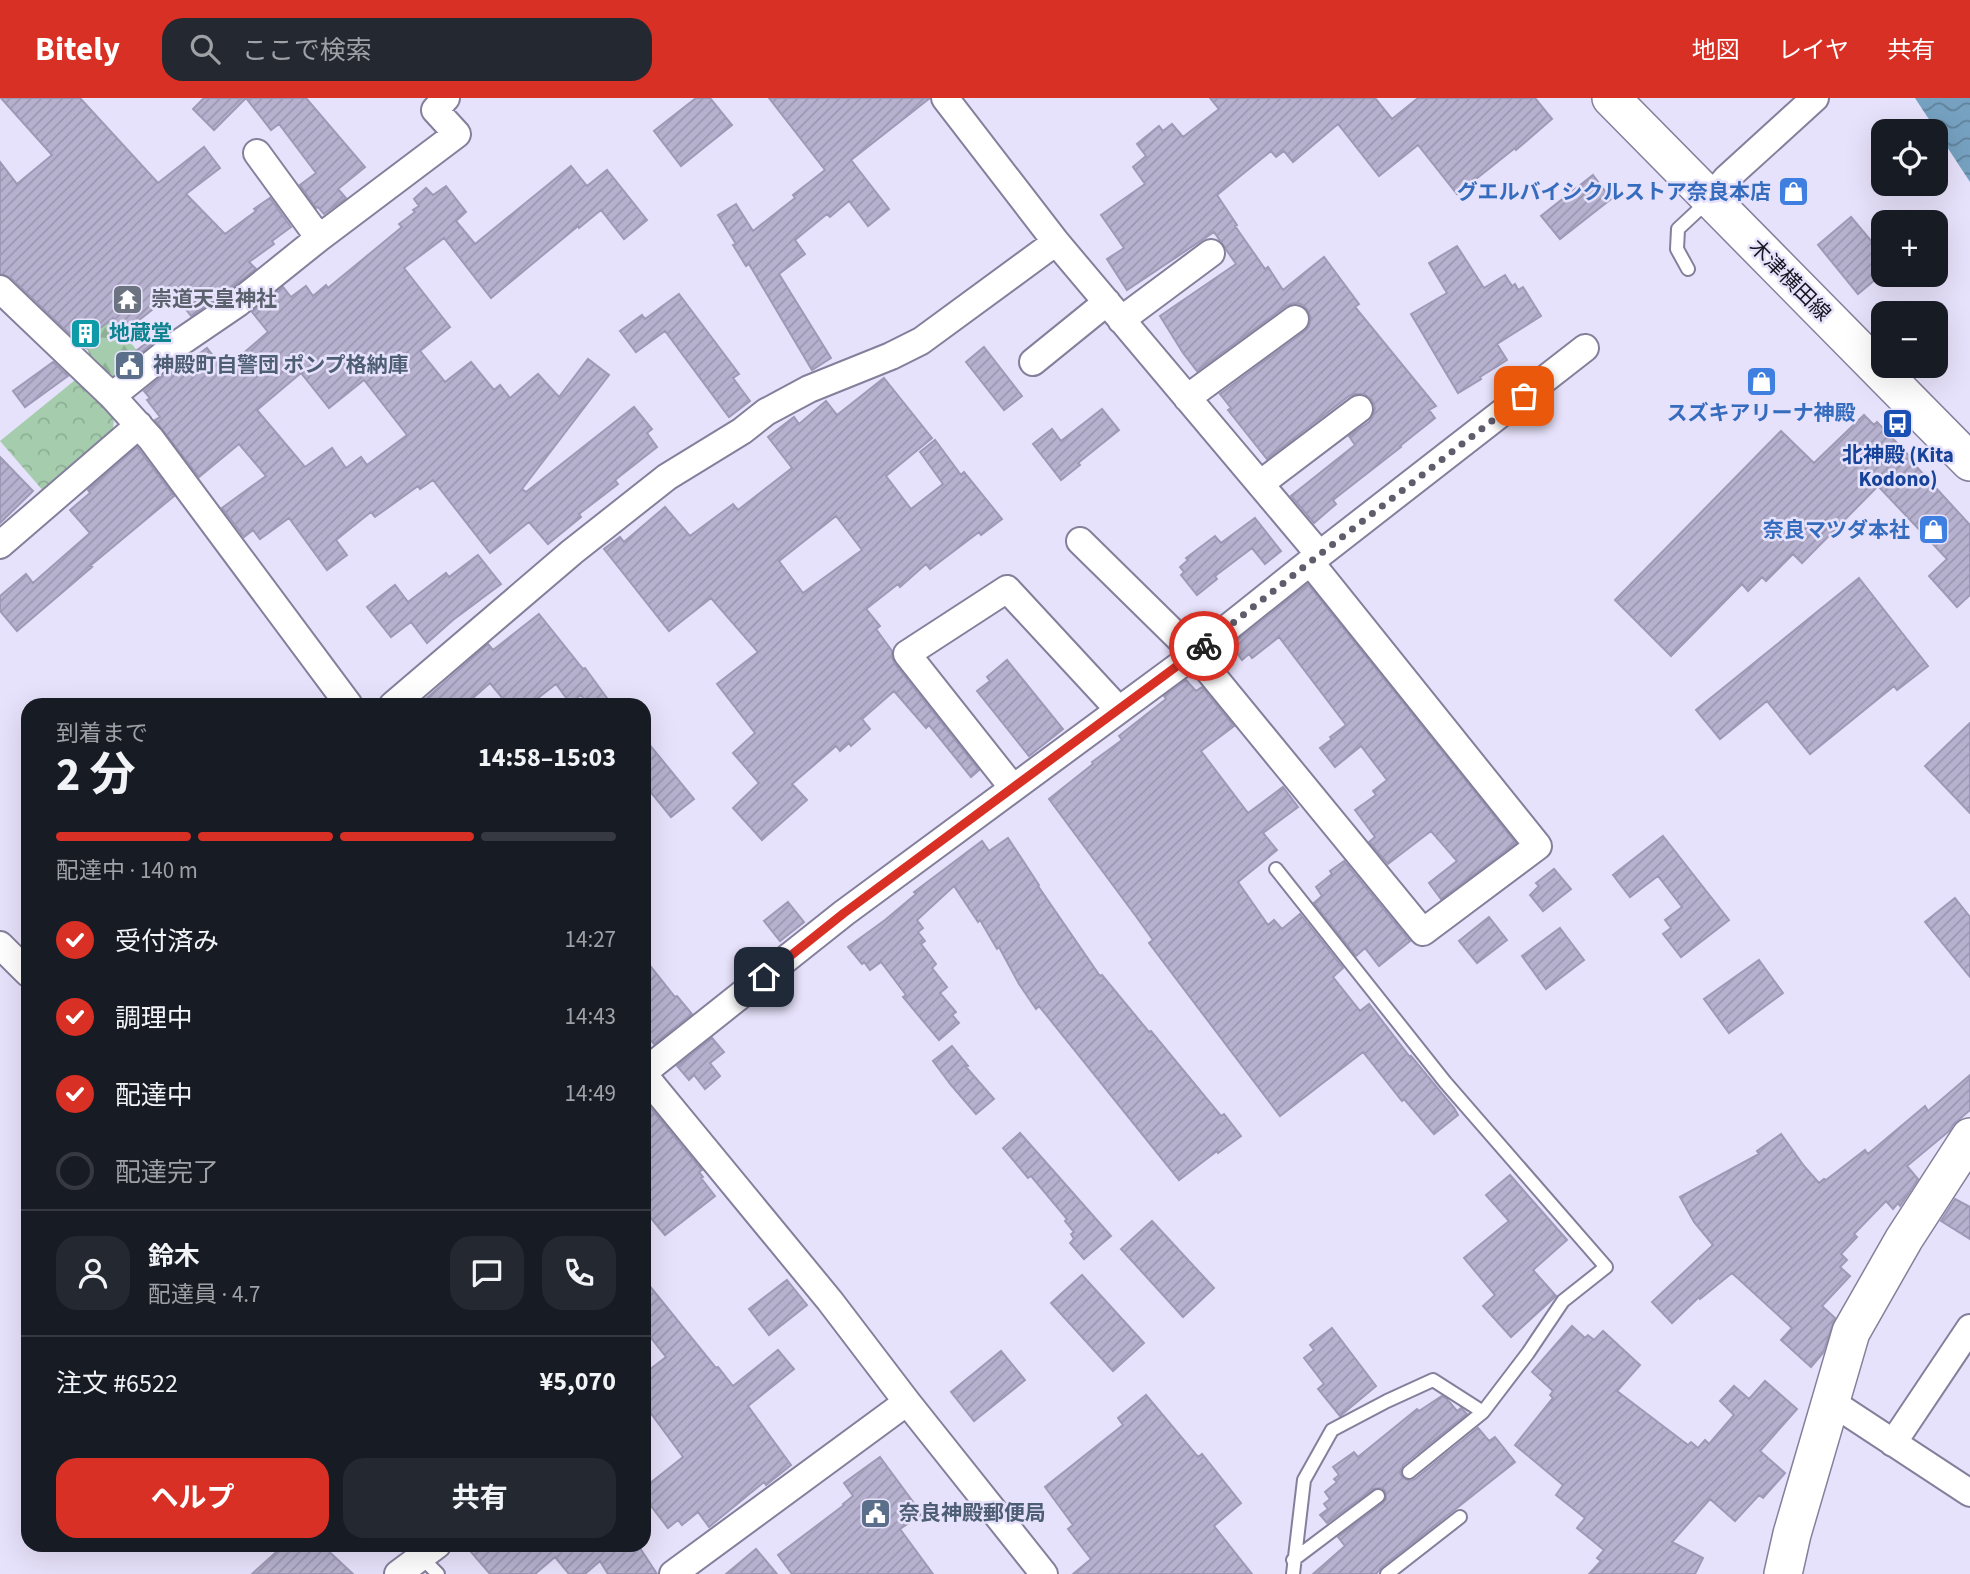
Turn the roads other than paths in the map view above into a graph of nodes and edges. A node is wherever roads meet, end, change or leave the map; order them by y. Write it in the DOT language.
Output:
graph roads {
  1 [pos="446,98"];
  2 [pos="945,98"];
  3 [pos="1611,98"];
  4 [pos="1815,98"];
  5 [pos="257,153"];
  6 [pos="1710,198"];
  7 [pos="319,238"];
  8 [pos="1056,242"];
  9 [pos="1210,253"];
  10 [pos="1688,269"];
  11 [pos="0,289"];
  12 [pos="1114,311"];
  13 [pos="1295,319"];
  14 [pos="1585,348"];
  15 [pos="1032,362"];
  16 [pos="112,396"];
  17 [pos="1187,398"];
  18 [pos="1359,410"];
  19 [pos="139,425"];
  20 [pos="1970,462"];
  21 [pos="1260,484"];
  22 [pos="1080,541"];
  23 [pos="0,545"];
  24 [pos="1314,558"];
  25 [pos="1195,654"];
  26 [pos="344,698"];
  27 [pos="401,698"];
  28 [pos="1119,710"];
  29 [pos="1013,788"];
  30 [pos="1276,869"];
  31 [pos="0,945"];
  32 [pos="21,966"];
  33 [pos="651,1068"];
  34 [pos="651,1083"];
  35 [pos="1970,1137"];
  36 [pos="1970,1328"];
  37 [pos="1830,1401"];
  38 [pos="907,1402"];
  39 [pos="1483,1412"];
  40 [pos="1893,1443"];
  41 [pos="1409,1472"];
  42 [pos="1970,1493"];
  43 [pos="1378,1496"];
  44 [pos="1460,1517"];
  45 [pos="432,1559"];
  46 [pos="1293,1560"];
  47 [pos="398,1574"];
  48 [pos="673,1574"];
  49 [pos="1044,1574"];
  50 [pos="1293,1574"];
  51 [pos="1387,1574"];
  52 [pos="1783,1574"];
  1 -- 7 [label="street"];
  2 -- 8 [label="street"];
  3 -- 6 [label="main road, 木津横田線"];
  4 -- 6 [label="street"];
  5 -- 7 [label="street"];
  6 -- 10 [label="lane"];
  6 -- 20 [label="main road, 木津横田線"];
  7 -- 16 [label="street"];
  8 -- 12 [label="street"];
  8 -- 27 [label="street"];
  9 -- 12 [label="street"];
  11 -- 16 [label="street"];
  12 -- 15 [label="street"];
  12 -- 17 [label="street"];
  13 -- 17 [label="street"];
  14 -- 24 [label="street"];
  16 -- 19 [label="street"];
  17 -- 21 [label="street"];
  18 -- 21 [label="street"];
  19 -- 23 [label="street"];
  19 -- 26 [label="street"];
  21 -- 24 [label="street"];
  22 -- 25 [label="street"];
  24 -- 25 [label="street"];
  24 -- 25 [label="street"];
  25 -- 28 [label="street"];
  28 -- 29 [label="street"];
  28 -- 29 [label="street"];
  29 -- 33 [label="street"];
  30 -- 39 [label="lane"];
  31 -- 32 [label="street"];
  34 -- 38 [label="street"];
  35 -- 37 [label="main road"];
  36 -- 40 [label="street"];
  37 -- 40 [label="street"];
  37 -- 52 [label="main road"];
  38 -- 48 [label="street"];
  38 -- 49 [label="street"];
  39 -- 41 [label="lane"];
  39 -- 46 [label="lane"];
  40 -- 42 [label="street"];
  43 -- 46 [label="lane"];
  44 -- 51 [label="lane"];
  45 -- 47 [label="street"];
  46 -- 50 [label="lane"];
}
